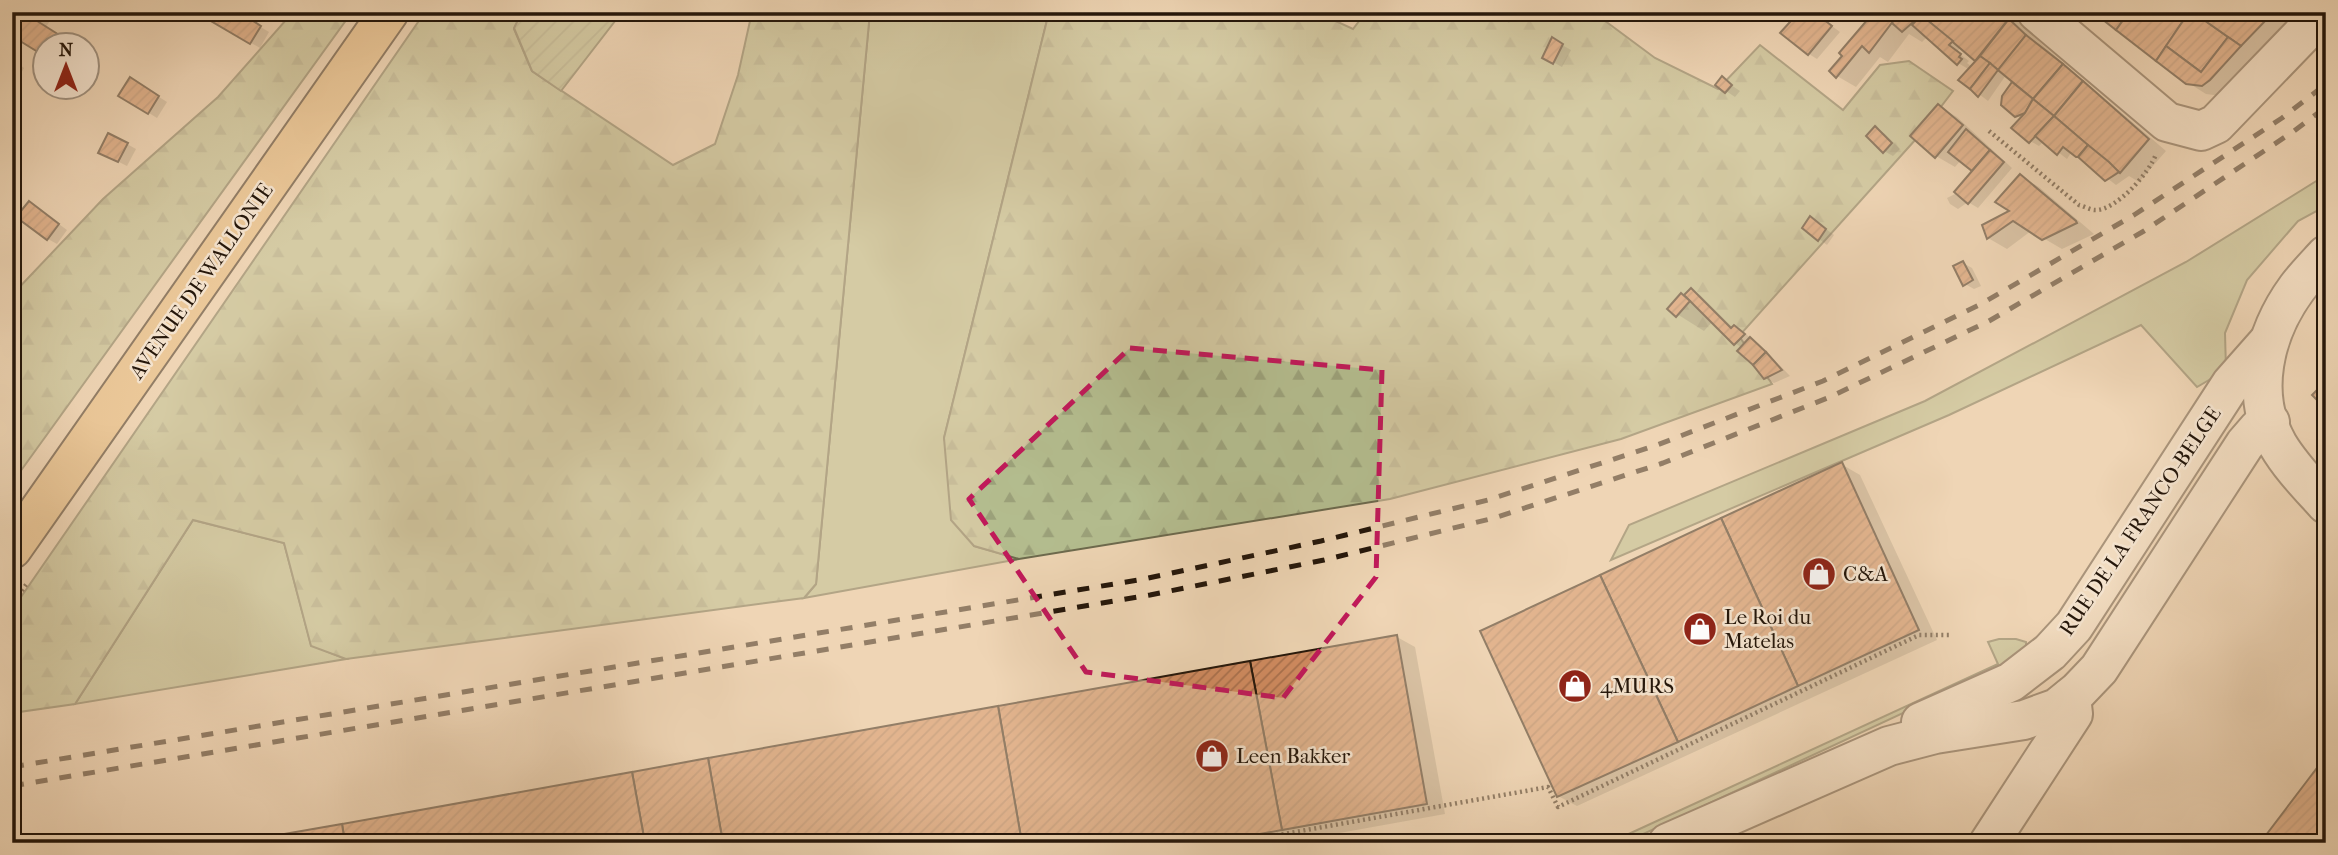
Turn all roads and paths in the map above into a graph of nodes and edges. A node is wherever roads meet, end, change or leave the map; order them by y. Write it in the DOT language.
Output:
graph roads {
  1 [pos="389,12"];
  2 [pos="2037,12"];
  3 [pos="2324,12"];
  4 [pos="2183,126"];
  5 [pos="1989,131"];
  6 [pos="2326,255"];
  7 [pos="2269,341"];
  8 [pos="2270,422"];
  9 [pos="2326,504"];
  10 [pos="12,549"];
  11 [pos="1951,635"];
  12 [pos="2071,697"];
  13 [pos="1889,746"];
  14 [pos="1233,843"];
  15 [pos="1668,843"];
  16 [pos="1989,843"];
  1 -- 10 [label="main road, AVENUE DE WALLONIE"];
  2 -- 4 [label="street"];
  3 -- 4 [label="street"];
  4 -- 5 [label="path"];
  6 -- 7 [label="street, RUE DE LA FRANCO-BELGE"];
  7 -- 8 [label="street, RUE DE LA FRANCO-BELGE"];
  7 -- 13 [label="street, RUE DE LA FRANCO-BELGE"];
  8 -- 9 [label="street, RUE DE LA FRANCO-BELGE"];
  8 -- 12 [label="street, RUE DE LA FRANCO-BELGE"];
  11 -- 14 [label="path"];
  12 -- 13 [label="street, RUE DE LA FRANCO-BELGE"];
  12 -- 16 [label="street"];
  13 -- 15 [label="street, RUE DE LA FRANCO-BELGE"];
}
